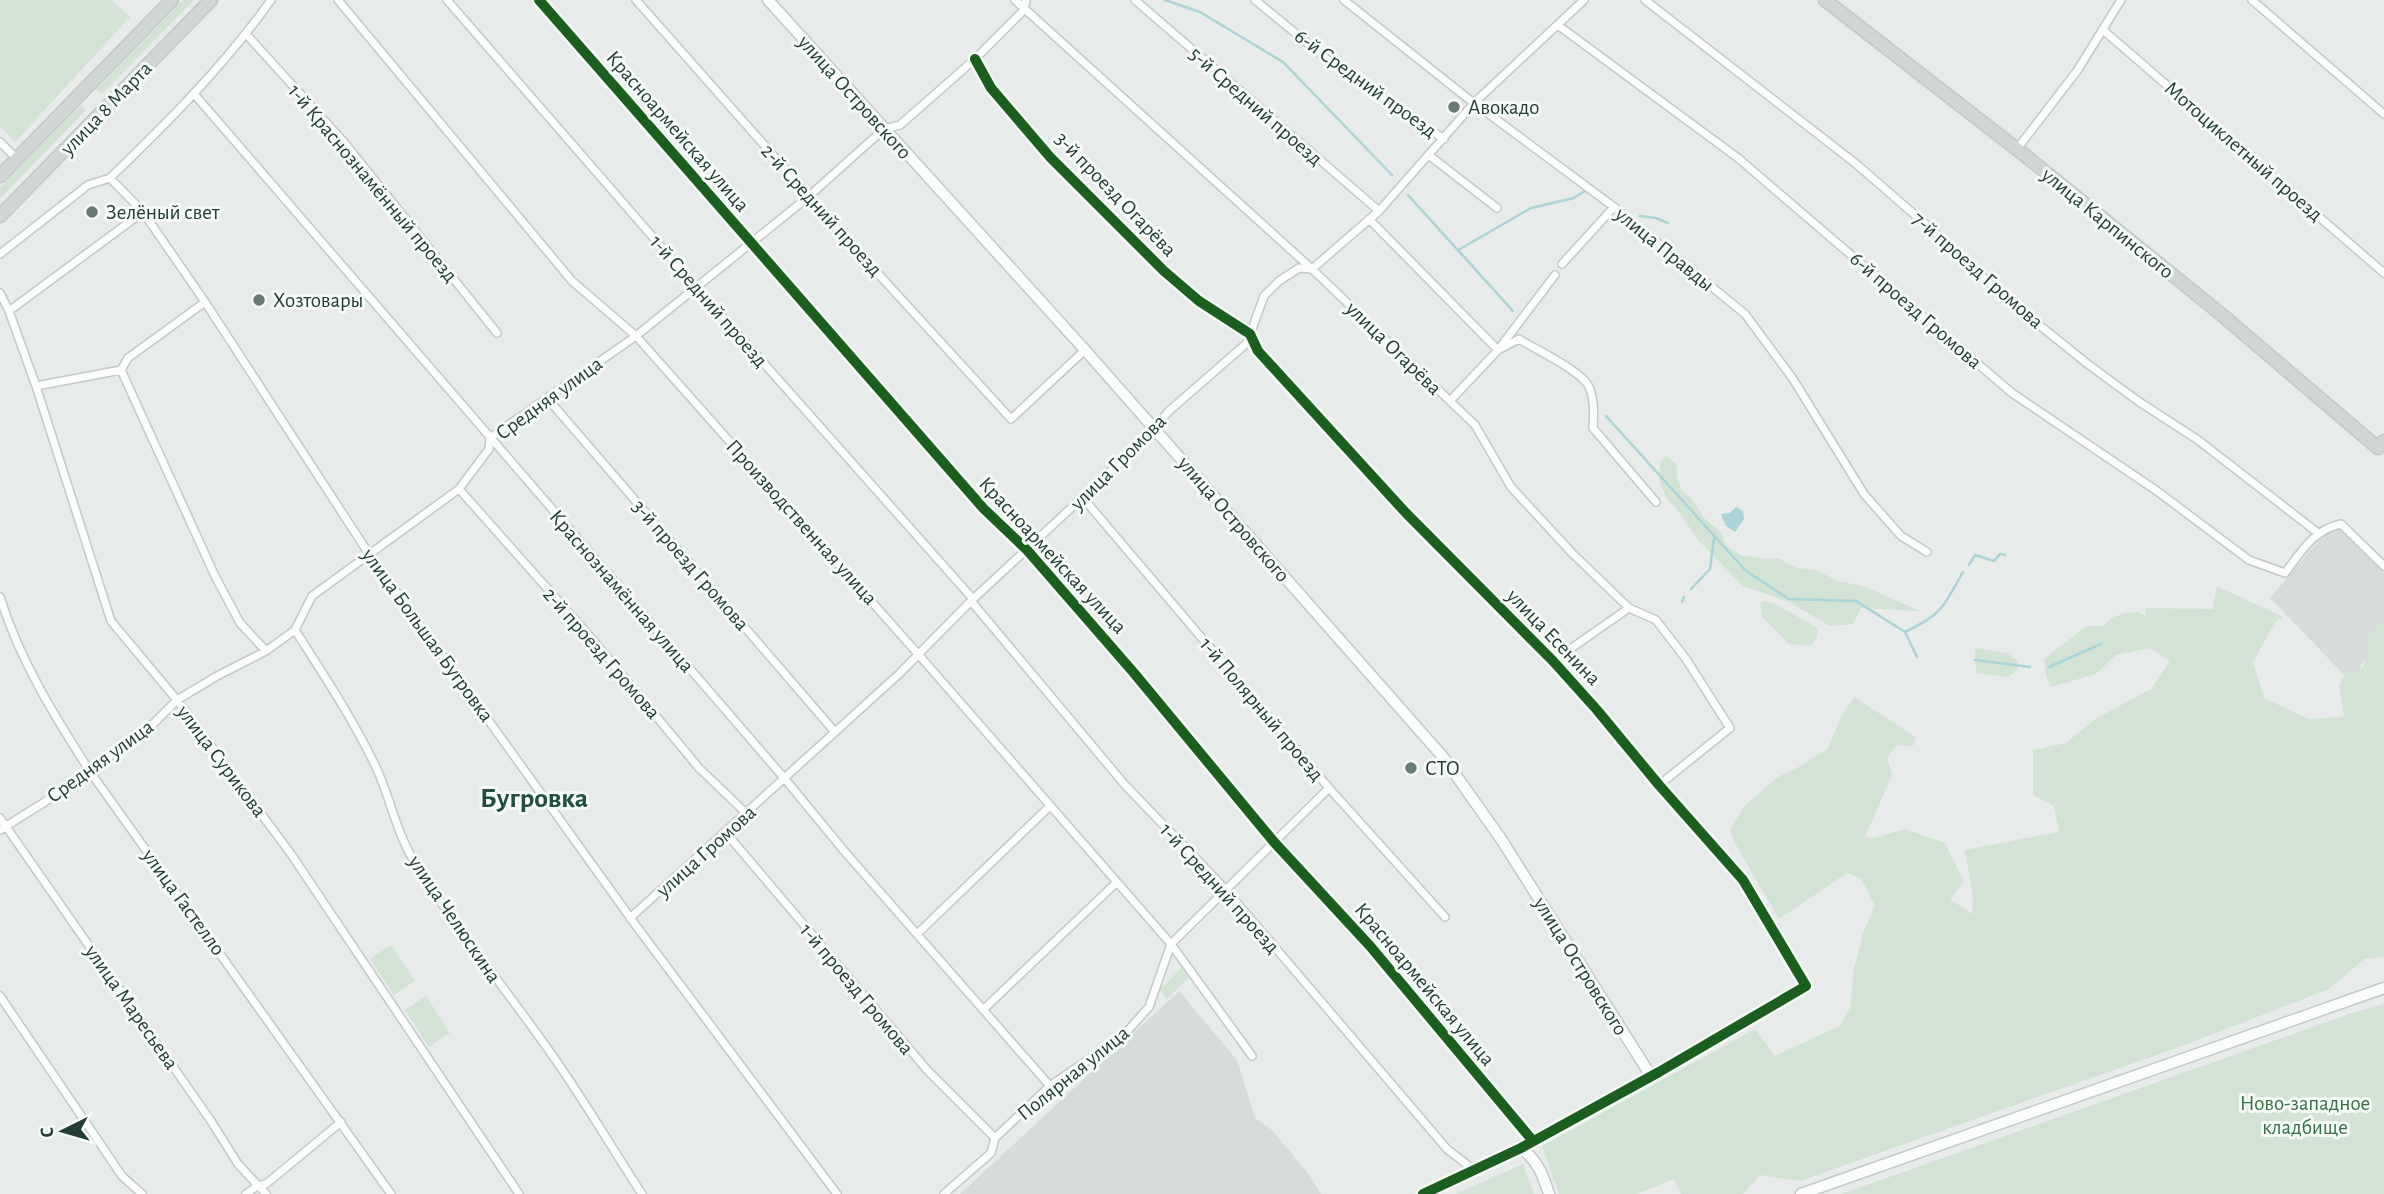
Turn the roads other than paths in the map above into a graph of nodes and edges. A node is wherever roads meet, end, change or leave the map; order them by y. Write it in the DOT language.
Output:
graph roads {
  1 [pos="172,0"];
  2 [pos="211,0"];
  3 [pos="271,0"];
  4 [pos="338,0"];
  5 [pos="447,0"];
  6 [pos="539,0"];
  7 [pos="636,0"];
  8 [pos="768,0"];
  9 [pos="1015,0"];
  10 [pos="1026,0"];
  11 [pos="1135,0"];
  12 [pos="1255,0"];
  13 [pos="1344,0"];
  14 [pos="1584,0"];
  15 [pos="1644,0"];
  16 [pos="1825,0"];
  17 [pos="2121,0"];
  18 [pos="2252,0"];
  19 [pos="1024,10"];
  20 [pos="1559,26"];
  21 [pos="2104,30"];
  22 [pos="246,34"];
  23 [pos="975,59"];
  24 [pos="195,95"];
  25 [pos="1475,102"];
  26 [pos="2384,114"];
  27 [pos="884,130"];
  28 [pos="1444,139"];
  29 [pos="0,142"];
  30 [pos="2017,149"];
  31 [pos="1430,156"];
  32 [pos="17,159"];
  33 [pos="0,176"];
  34 [pos="110,178"];
  35 [pos="808,197"];
  36 [pos="1614,207"];
  37 [pos="1497,208"];
  38 [pos="1379,211"];
  39 [pos="143,212"];
  40 [pos="0,216"];
  41 [pos="1369,219"];
  42 [pos="750,243"];
  43 [pos="0,254"];
  44 [pos="1562,264"];
  45 [pos="1312,269"];
  46 [pos="2384,273"];
  47 [pos="1555,275"];
  48 [pos="697,288"];
  49 [pos="0,293"];
  50 [pos="205,302"];
  51 [pos="9,311"];
  52 [pos="497,333"];
  53 [pos="1250,334"];
  54 [pos="636,336"];
  55 [pos="1498,349"];
  56 [pos="1085,350"];
  57 [pos="121,370"];
  58 [pos="36,386"];
  59 [pos="547,398"];
  60 [pos="1450,401"];
  61 [pos="1155,429"];
  62 [pos="490,438"];
  63 [pos="2382,447"];
  64 [pos="459,489"];
  65 [pos="1083,498"];
  66 [pos="1656,502"];
  67 [pos="2318,533"];
  68 [pos="1027,550"];
  69 [pos="1927,552"];
  70 [pos="369,554"];
  71 [pos="2384,566"];
  72 [pos="0,597"];
  73 [pos="972,600"];
  74 [pos="1629,608"];
  75 [pos="295,630"];
  76 [pos="266,651"];
  77 [pos="918,654"];
  78 [pos="1553,662"];
  79 [pos="177,700"];
  80 [pos="835,732"];
  81 [pos="91,773"];
  82 [pos="785,779"];
  83 [pos="1659,785"];
  84 [pos="1329,788"];
  85 [pos="1050,806"];
  86 [pos="747,814"];
  87 [pos="0,818"];
  88 [pos="3,828"];
  89 [pos="726,833"];
  90 [pos="1274,842"];
  91 [pos="1117,882"];
  92 [pos="1226,890"];
  93 [pos="630,918"];
  94 [pos="1445,918"];
  95 [pos="917,934"];
  96 [pos="1171,944"];
  97 [pos="2384,988"];
  98 [pos="0,996"];
  99 [pos="984,1009"];
  100 [pos="1252,1056"];
  101 [pos="1651,1076"];
  102 [pos="1050,1086"];
  103 [pos="341,1122"];
  104 [pos="995,1138"];
  105 [pos="1533,1141"];
  106 [pos="1521,1148"];
  107 [pos="1474,1170"];
  108 [pos="257,1186"];
  109 [pos="142,1194"];
  110 [pos="246,1194"];
  111 [pos="266,1194"];
  112 [pos="391,1194"];
  113 [pos="519,1194"];
  114 [pos="642,1194"];
  115 [pos="837,1194"];
  116 [pos="944,1194"];
  117 [pos="1423,1194"];
  118 [pos="1549,1194"];
  119 [pos="1801,1194"];
  1 -- 32 [label="main road, улица 8 Марта"];
  2 -- 40 [label="main road, улица 8 Марта"];
  3 -- 22 [label="street"];
  4 -- 54 [label="street, Производственная улица"];
  5 -- 48 [label="street, 1-й Средний проезд"];
  6 -- 42 [label="street, Красноармейская улица"];
  7 -- 35 [label="street, 2-й Средний проезд"];
  8 -- 27 [label="street, улица Островского"];
  9 -- 19 [label="street, улица Огарёва"];
  10 -- 19 [label="street"];
  11 -- 38 [label="street, 5-й Средний проезд"];
  12 -- 28 [label="street, 6-й Средний проезд"];
  13 -- 25 [label="street, улица Правды"];
  14 -- 20 [label="street, улица Громова"];
  15 -- 67 [label="street, 7-й проезд Громова"];
  16 -- 30 [label="main road, улица Карпинского"];
  17 -- 21 [label="street"];
  18 -- 26 [label="street"];
  19 -- 23 [label="street, Средняя улица"];
  19 -- 45 [label="street, улица Огарёва"];
  20 -- 25 [label="street, улица Громова"];
  20 -- 67 [label="street, 6-й проезд Громова"];
  21 -- 30 [label="street"];
  21 -- 46 [label="street, Мотоциклетный проезд"];
  22 -- 24 [label="street"];
  22 -- 52 [label="street, 1-й Краснознамённый проезд"];
  23 -- 27 [label="street, Средняя улица"];
  23 -- 53 [label="street, 3-й проезд Огарёва"];
  24 -- 34 [label="street"];
  24 -- 62 [label="street, Краснознамённая улица"];
  25 -- 28 [label="street, улица Громова"];
  25 -- 36 [label="street, улица Правды"];
  27 -- 35 [label="street, Средняя улица"];
  27 -- 56 [label="street, улица Островского"];
  28 -- 31 [label="street, улица Громова"];
  29 -- 32 [label="street"];
  30 -- 63 [label="main road, улица Карпинского"];
  31 -- 37 [label="street"];
  31 -- 38 [label="street, улица Громова"];
  32 -- 33 [label="main road, улица 8 Марта"];
  34 -- 39 [label="street, улица Большая Бугровка"];
  34 -- 43 [label="street"];
  35 -- 42 [label="street, Средняя улица"];
  35 -- 56 [label="street, 2-й Средний проезд"];
  36 -- 44 [label="street"];
  36 -- 69 [label="street, улица Правды"];
  38 -- 41 [label="street, улица Громова"];
  39 -- 50 [label="street, улица Большая Бугровка"];
  39 -- 51 [label="street"];
  41 -- 45 [label="street, улица Громова"];
  41 -- 55 [label="street"];
  42 -- 48 [label="street, Средняя улица"];
  42 -- 68 [label="street, Красноармейская улица"];
  45 -- 53 [label="street, улица Громова"];
  45 -- 60 [label="street, улица Огарёва"];
  47 -- 55 [label="street"];
  48 -- 54 [label="street, Средняя улица"];
  48 -- 73 [label="street, 1-й Средний проезд"];
  49 -- 51 [label="street, улица Сурикова"];
  50 -- 57 [label="street"];
  50 -- 70 [label="street, улица Большая Бугровка"];
  51 -- 58 [label="street, улица Сурикова"];
  53 -- 61 [label="street, улица Громова"];
  53 -- 78 [label="street, улица Есенина"];
  54 -- 59 [label="street, Средняя улица"];
  54 -- 77 [label="street, Производственная улица"];
  55 -- 60 [label="street"];
  55 -- 66 [label="street"];
  56 -- 61 [label="street, улица Островского"];
  57 -- 58 [label="street"];
  57 -- 76 [label="street"];
  58 -- 79 [label="street, улица Сурикова"];
  59 -- 62 [label="street, Средняя улица"];
  59 -- 80 [label="street, 3-й проезд Громова"];
  60 -- 74 [label="street, улица Огарёва"];
  61 -- 65 [label="street, улица Громова"];
  61 -- 101 [label="street, улица Островского"];
  62 -- 64 [label="street, Средняя улица"];
  62 -- 82 [label="street, Краснознамённая улица"];
  64 -- 70 [label="street, Средняя улица"];
  64 -- 86 [label="street, 2-й проезд Громова"];
  65 -- 68 [label="street, улица Громова"];
  65 -- 84 [label="street, 1-й Полярный проезд"];
  67 -- 71 [label="street"];
  68 -- 73 [label="street, улица Громова"];
  68 -- 90 [label="street, Красноармейская улица"];
  70 -- 75 [label="street, Средняя улица"];
  70 -- 93 [label="street, улица Большая Бугровка"];
  72 -- 81 [label="street, улица Гастелло"];
  73 -- 77 [label="street, улица Громова"];
  73 -- 92 [label="street, 1-й Средний проезд"];
  74 -- 78 [label="street"];
  74 -- 83 [label="street, улица Огарёва"];
  75 -- 76 [label="street, Средняя улица"];
  75 -- 114 [label="street, улица Челюскина"];
  76 -- 79 [label="street, Средняя улица"];
  77 -- 80 [label="street, улица Громова"];
  77 -- 85 [label="street, Производственная улица"];
  78 -- 83 [label="street, улица Есенина"];
  79 -- 81 [label="street, Средняя улица"];
  79 -- 113 [label="street, улица Сурикова"];
  80 -- 82 [label="street, улица Громова"];
  81 -- 88 [label="street, Средняя улица"];
  81 -- 103 [label="street, улица Гастелло"];
  82 -- 86 [label="street, улица Громова"];
  82 -- 95 [label="street, Краснознамённая улица"];
  83 -- 101 [label="street, улица Есенина"];
  84 -- 90 [label="street, Полярная улица"];
  84 -- 94 [label="street, 1-й Полярный проезд"];
  85 -- 91 [label="street, Производственная улица"];
  85 -- 95 [label="street"];
  86 -- 89 [label="street, улица Громова"];
  87 -- 88 [label="street, улица Маресьева"];
  88 -- 108 [label="street, улица Маресьева"];
  89 -- 93 [label="street, улица Громова"];
  89 -- 104 [label="street, 1-й проезд Громова"];
  90 -- 92 [label="street, Полярная улица"];
  90 -- 105 [label="street, Красноармейская улица"];
  91 -- 96 [label="street, Производственная улица"];
  91 -- 99 [label="street"];
  92 -- 96 [label="street, Полярная улица"];
  92 -- 107 [label="street, 1-й Средний проезд"];
  93 -- 115 [label="street, улица Большая Бугровка"];
  95 -- 99 [label="street, Краснознамённая улица"];
  96 -- 100 [label="street, Производственная улица"];
  96 -- 102 [label="street, Полярная улица"];
  97 -- 119 [label="street"];
  98 -- 109 [label="street"];
  99 -- 102 [label="street, Краснознамённая улица"];
  101 -- 105 [label="street"];
  102 -- 104 [label="street, Полярная улица"];
  103 -- 108 [label="street"];
  103 -- 112 [label="street, улица Гастелло"];
  104 -- 116 [label="street, Полярная улица"];
  105 -- 106 [label="street"];
  106 -- 107 [label="street"];
  106 -- 118 [label="street"];
  107 -- 117 [label="street"];
  108 -- 110 [label="street"];
  108 -- 111 [label="street, улица Маресьева"];
}
